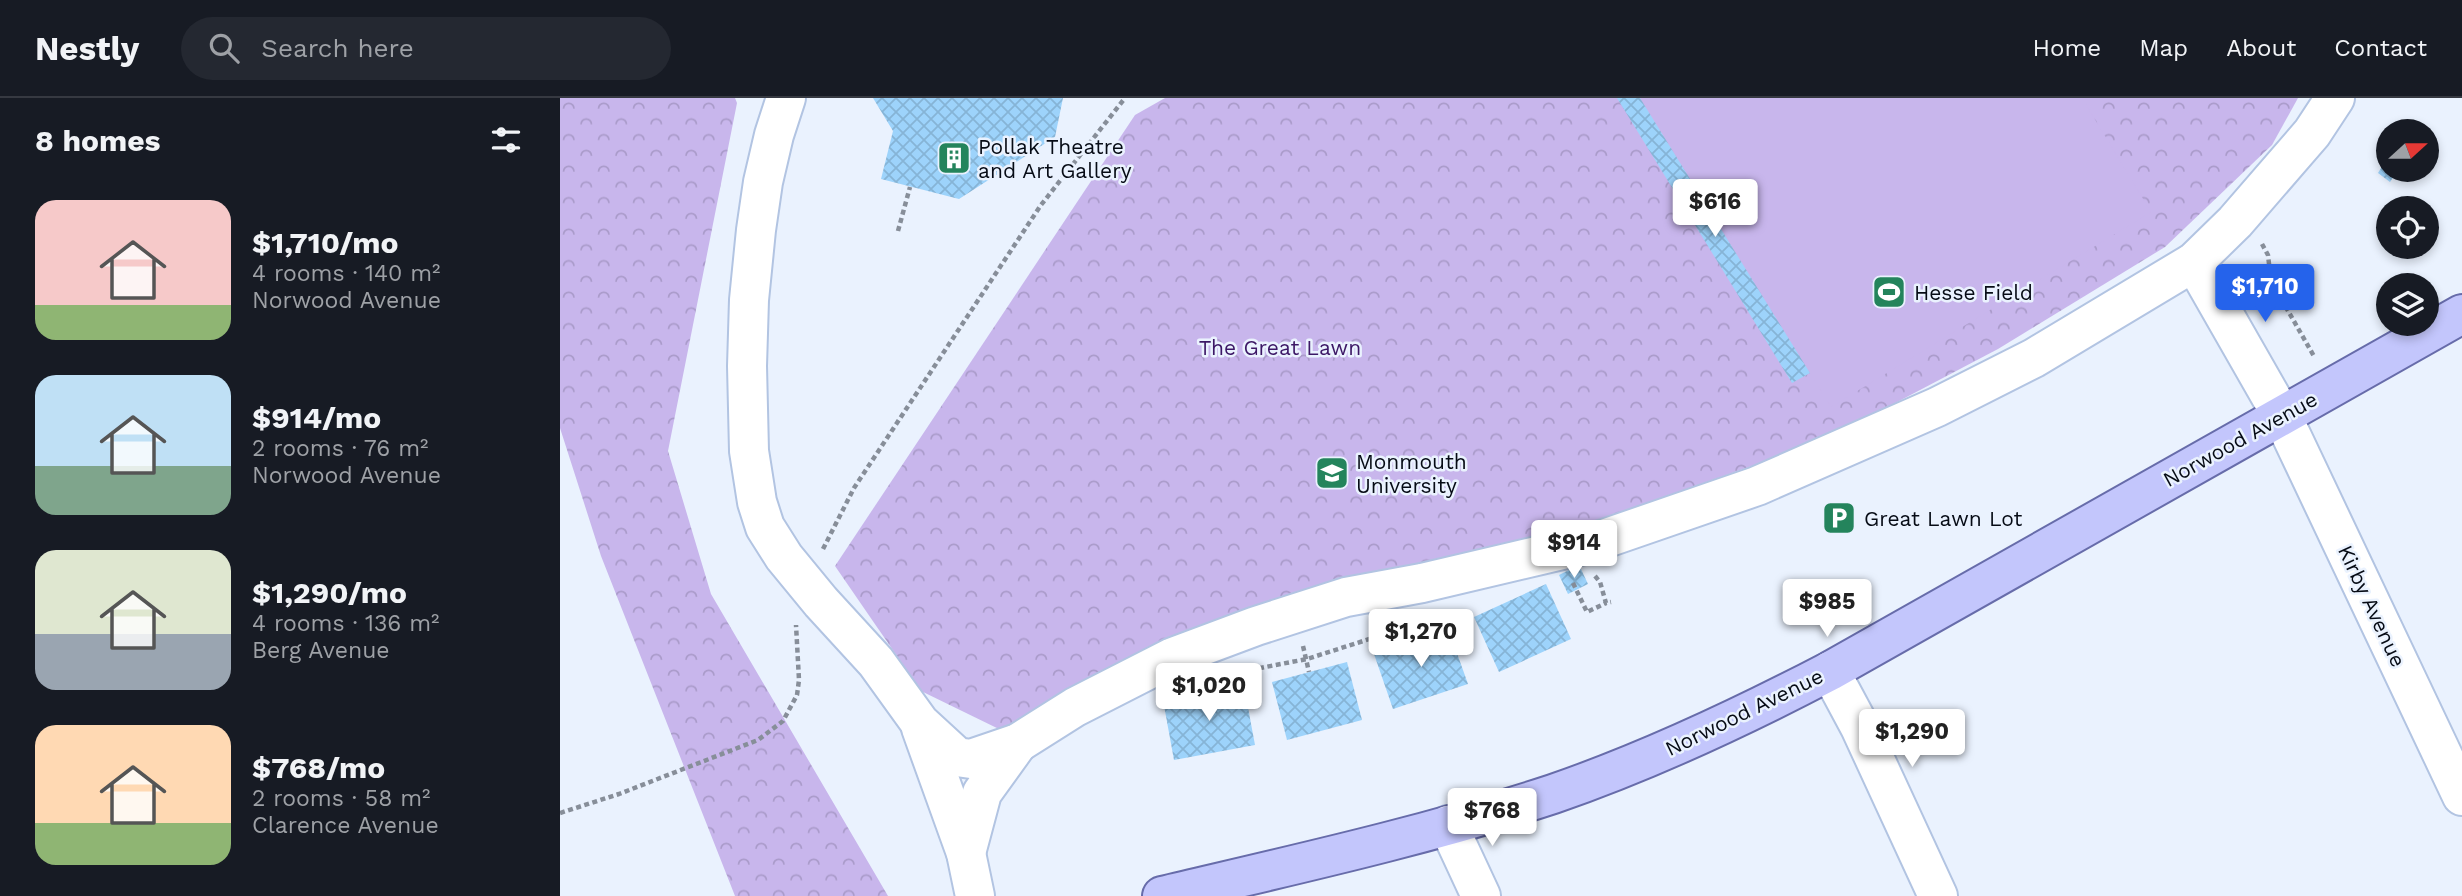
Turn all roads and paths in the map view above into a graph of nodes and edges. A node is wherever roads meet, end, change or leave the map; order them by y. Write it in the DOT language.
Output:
graph roads {
  1 [pos="786,98"];
  2 [pos="1125,98"];
  3 [pos="2335,98"];
  4 [pos="910,187"];
  5 [pos="898,232"];
  6 [pos="2260,240"];
  7 [pos="2194,262"];
  8 [pos="2462,314"];
  9 [pos="2318,362"];
  10 [pos="2282,416"];
  11 [pos="804,582"];
  12 [pos="1573,582"];
  13 [pos="1606,603"];
  14 [pos="1444,615"];
  15 [pos="1830,671"];
  16 [pos="1227,675"];
  17 [pos="1201,680"];
  18 [pos="1203,694"];
  19 [pos="920,723"];
  20 [pos="1018,743"];
  21 [pos="2462,796"];
  22 [pos="560,813"];
  23 [pos="1448,825"];
  24 [pos="965,853"];
  25 [pos="975,896"];
  26 [pos="1162,896"];
  27 [pos="1480,896"];
  28 [pos="1938,896"];
  1 -- 11 [label="street"];
  2 -- 11 [label="path"];
  3 -- 7 [label="street"];
  4 -- 5 [label="path"];
  6 -- 9 [label="path"];
  7 -- 10 [label="street, Kirby Avenue"];
  7 -- 20 [label="street"];
  8 -- 10 [label="main road, Norwood Avenue"];
  10 -- 15 [label="main road, Norwood Avenue"];
  10 -- 21 [label="street, Kirby Avenue"];
  11 -- 19 [label="street"];
  11 -- 22 [label="path"];
  12 -- 13 [label="path"];
  14 -- 16 [label="path"];
  15 -- 23 [label="main road, Norwood Avenue"];
  15 -- 28 [label="street"];
  17 -- 18 [label="path"];
  19 -- 20 [label="street"];
  19 -- 24 [label="street"];
  20 -- 24 [label="street"];
  23 -- 26 [label="main road, Norwood Avenue"];
  23 -- 27 [label="street"];
  24 -- 25 [label="street"];
}
